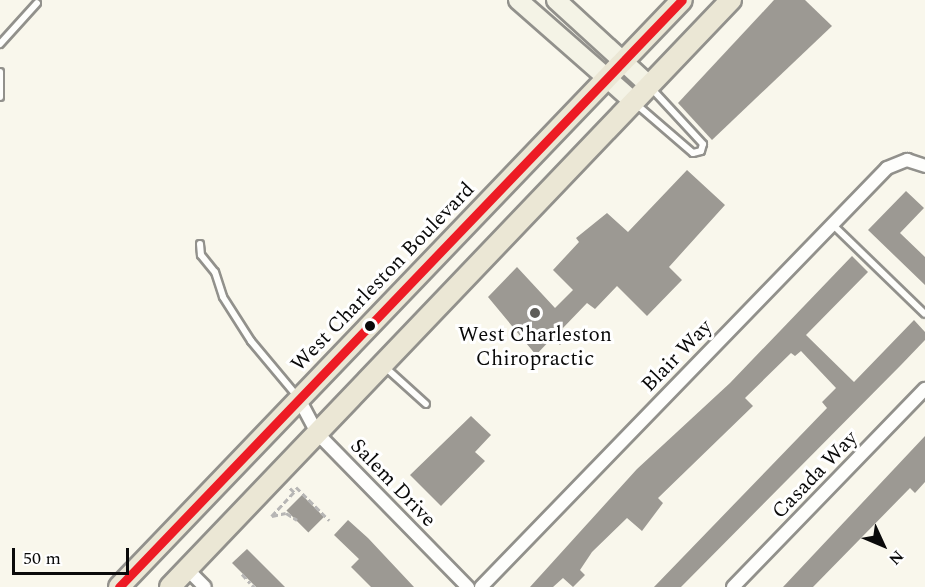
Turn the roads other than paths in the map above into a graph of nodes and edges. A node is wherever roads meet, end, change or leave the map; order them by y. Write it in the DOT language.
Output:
graph roads {
  1 [pos="518,0"];
  2 [pos="556,0"];
  3 [pos="682,0"];
  4 [pos="731,0"];
  5 [pos="38,3"];
  6 [pos="0,44"];
  7 [pos="623,61"];
  8 [pos="0,72"];
  9 [pos="608,77"];
  10 [pos="650,86"];
  11 [pos="0,97"];
  12 [pos="634,102"];
  13 [pos="925,166"];
  14 [pos="832,224"];
  15 [pos="200,244"];
  16 [pos="925,314"];
  17 [pos="383,365"];
  18 [pos="925,389"];
  19 [pos="299,399"];
  20 [pos="426,404"];
  21 [pos="317,433"];
  22 [pos="187,569"];
  23 [pos="119,587"];
  24 [pos="170,587"];
  25 [pos="205,587"];
  26 [pos="468,587"];
  27 [pos="481,587"];
  28 [pos="733,587"];
  1 -- 9 [label="street"];
  2 -- 7 [label="street"];
  3 -- 7 [label="main road, West Charleston Boulevard"];
  4 -- 10 [label="main road"];
  5 -- 6 [label="lane"];
  7 -- 9 [label="main road, West Charleston Boulevard"];
  7 -- 10 [label="street"];
  8 -- 11 [label="lane"];
  9 -- 12 [label="street"];
  9 -- 19 [label="main road, West Charleston Boulevard"];
  10 -- 12 [label="main road"];
  10 -- 12 [label="lane"];
  12 -- 17 [label="main road"];
  13 -- 14 [label="street, Blair Way"];
  14 -- 16 [label="lane"];
  14 -- 27 [label="street, Blair Way"];
  15 -- 19 [label="lane"];
  17 -- 20 [label="lane"];
  17 -- 21 [label="main road"];
  18 -- 28 [label="street, Casada Way"];
  19 -- 21 [label="street, Salem Drive"];
  19 -- 23 [label="main road, West Charleston Boulevard"];
  21 -- 22 [label="main road"];
  21 -- 26 [label="street, Salem Drive"];
  22 -- 24 [label="main road"];
  22 -- 25 [label="street"];
}
